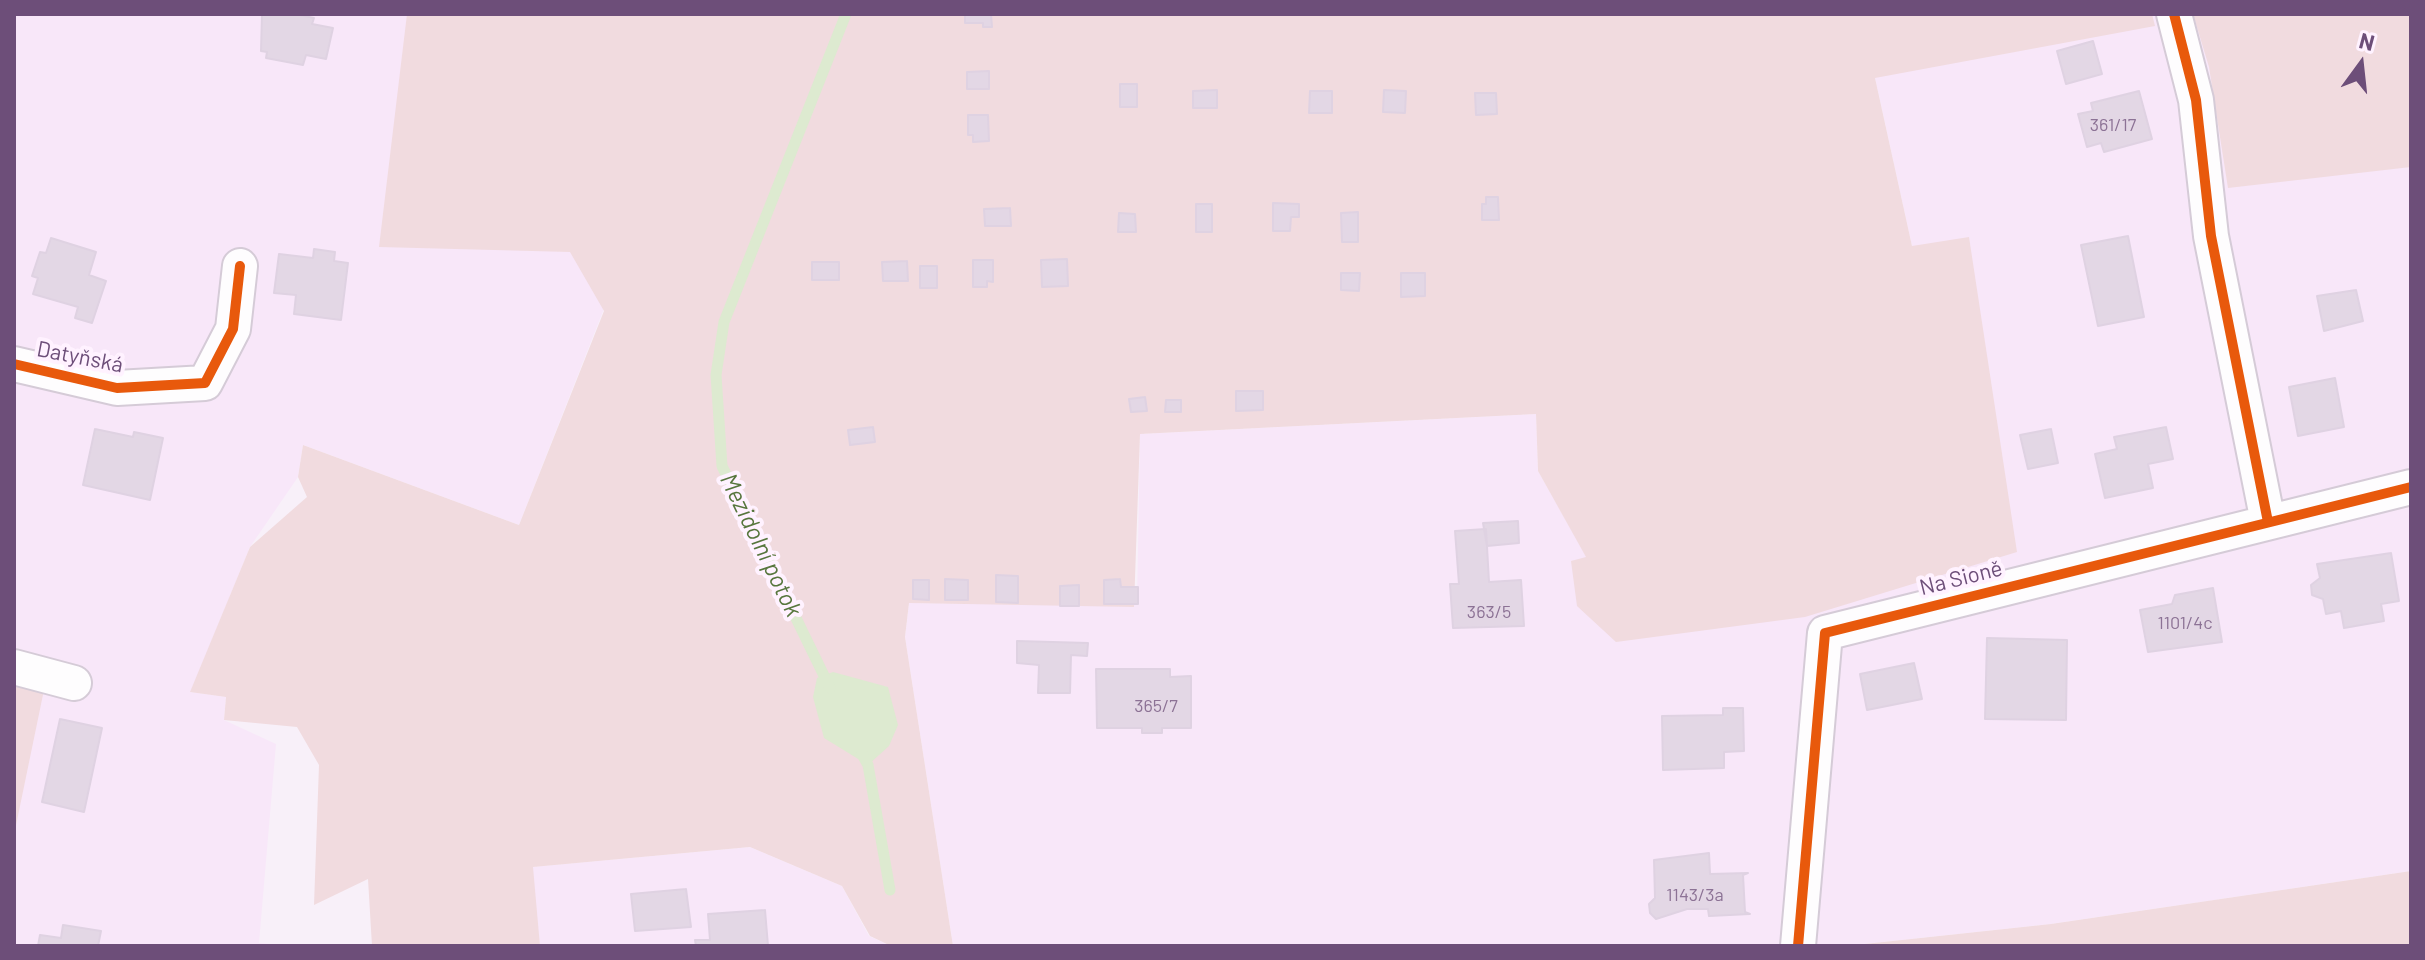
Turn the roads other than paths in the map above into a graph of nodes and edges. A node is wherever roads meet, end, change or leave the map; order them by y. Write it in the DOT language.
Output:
graph roads {
  1 [pos="2174,14"];
  2 [pos="240,266"];
  3 [pos="14,364"];
  4 [pos="2411,487"];
  5 [pos="2268,522"];
  6 [pos="14,667"];
  7 [pos="74,683"];
  8 [pos="1798,946"];
  1 -- 5 [label="street"];
  2 -- 3 [label="street, Datyňská"];
  4 -- 5 [label="street, Na Sioně"];
  5 -- 8 [label="street, Na Sioně"];
  6 -- 7 [label="street"];
}
